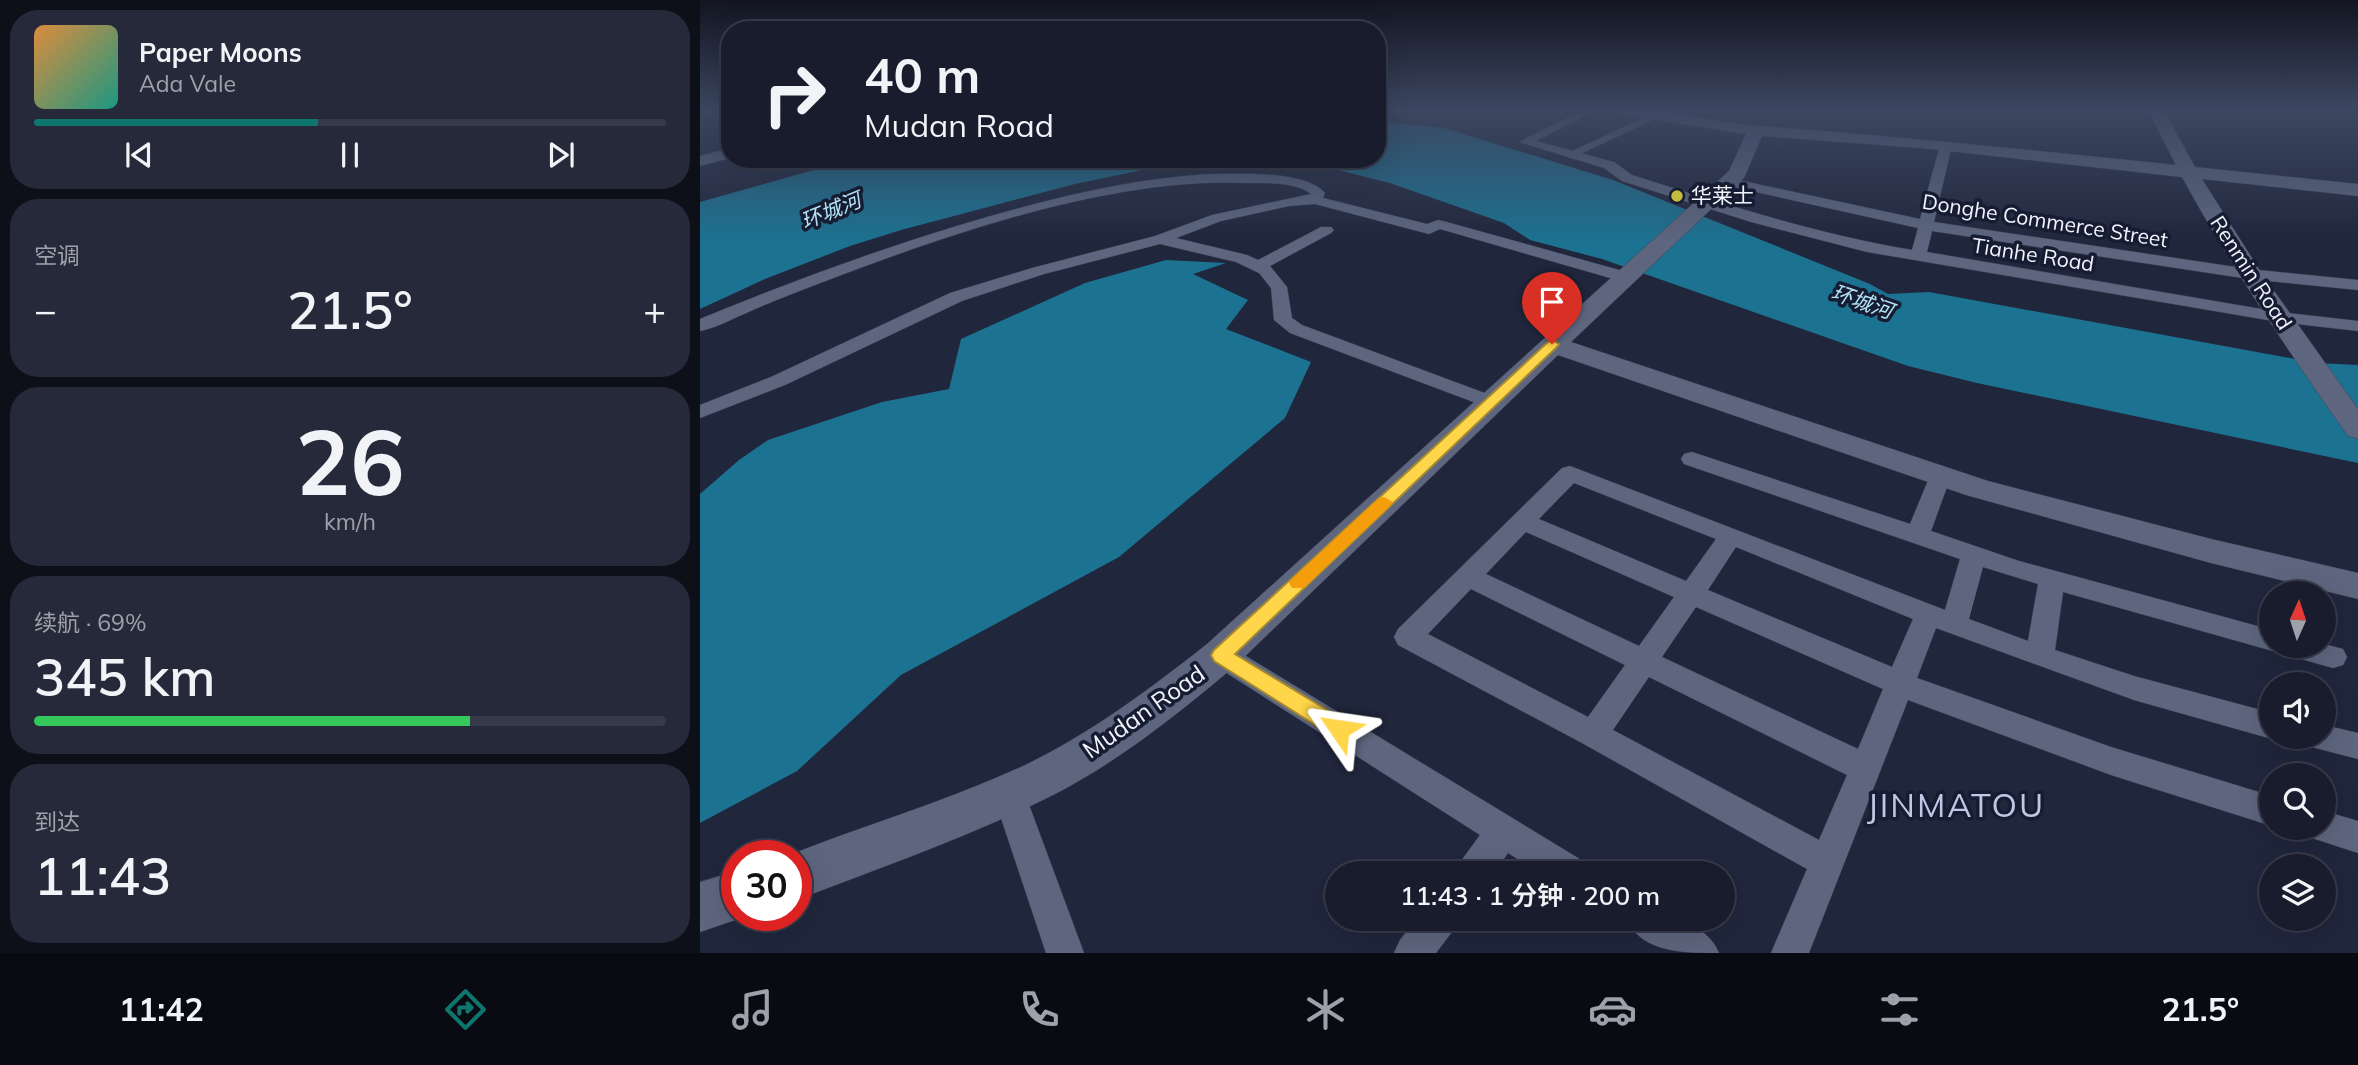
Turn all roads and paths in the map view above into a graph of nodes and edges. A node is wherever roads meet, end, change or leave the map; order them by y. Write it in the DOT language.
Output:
graph roads {
  1 [pos="1746,154"];
  2 [pos="1944,154"];
  3 [pos="2031,154"];
  4 [pos="2178,154"];
  5 [pos="721,155"];
  6 [pos="1571,155"];
  7 [pos="700,161"];
  8 [pos="2187,172"];
  9 [pos="1729,182"];
  10 [pos="2358,190"];
  11 [pos="1315,200"];
  12 [pos="1701,205"];
  13 [pos="1925,225"];
  14 [pos="1326,230"];
  15 [pos="1160,239"];
  16 [pos="1918,257"];
  17 [pos="1259,266"];
  18 [pos="2249,274"];
  19 [pos="1624,277"];
  20 [pos="2358,285"];
  21 [pos="2280,317"];
  22 [pos="700,326"];
  23 [pos="2358,326"];
  24 [pos="1552,344"];
  25 [pos="1491,402"];
  26 [pos="700,412"];
  27 [pos="2358,430"];
  28 [pos="1692,460"];
  29 [pos="1940,476"];
  30 [pos="1522,521"];
  31 [pos="1731,536"];
  32 [pos="1917,537"];
  33 [pos="1974,556"];
  34 [pos="1467,576"];
  35 [pos="2052,580"];
  36 [pos="2358,586"];
  37 [pos="1689,594"];
  38 [pos="1942,618"];
  39 [pos="2259,637"];
  40 [pos="2040,654"];
  41 [pos="1221,655"];
  42 [pos="1643,662"];
  43 [pos="1899,684"];
  44 [pos="2259,723"];
  45 [pos="1593,734"];
  46 [pos="2336,741"];
  47 [pos="2358,746"];
  48 [pos="1865,768"];
  49 [pos="1009,794"];
  50 [pos="2259,807"];
  51 [pos="1504,831"];
  52 [pos="2336,831"];
  53 [pos="2358,837"];
  54 [pos="1481,861"];
  55 [pos="1552,861"];
  56 [pos="1827,862"];
  57 [pos="812,870"];
  58 [pos="721,901"];
  59 [pos="700,908"];
  60 [pos="1429,931"];
  61 [pos="1664,931"];
  62 [pos="1065,953"];
  63 [pos="1413,953"];
  64 [pos="1700,953"];
  65 [pos="1790,953"];
  1 -- 9 [label="street, Mudan Road"];
  2 -- 13 [label="street"];
  3 -- 8 [label="street"];
  4 -- 8 [label="street, Renmin Road"];
  5 -- 7 [label="street"];
  6 -- 12 [label="street, Tianhe Road"];
  8 -- 10 [label="street"];
  8 -- 18 [label="street, Renmin Road"];
  9 -- 12 [label="street, Mudan Road"];
  9 -- 13 [label="street, Donghe Commerce Street"];
  11 -- 15 [label="street"];
  11 -- 19 [label="street"];
  11 -- 22 [label="street"];
  12 -- 16 [label="street, Tianhe Road"];
  12 -- 19 [label="street, Mudan Road"];
  13 -- 16 [label="street"];
  13 -- 18 [label="street, Donghe Commerce Street"];
  14 -- 17 [label="street"];
  15 -- 17 [label="street"];
  15 -- 26 [label="street"];
  16 -- 21 [label="street, Tianhe Road"];
  17 -- 25 [label="street"];
  18 -- 20 [label="street, Donghe Commerce Street"];
  18 -- 21 [label="street, Renmin Road"];
  19 -- 24 [label="street, Mudan Road"];
  21 -- 23 [label="street, Tianhe Road"];
  21 -- 27 [label="street, Renmin Road"];
  24 -- 25 [label="street, Mudan Road"];
  24 -- 29 [label="street"];
  25 -- 41 [label="street, Mudan Road"];
  28 -- 32 [label="street"];
  29 -- 32 [label="street"];
  29 -- 36 [label="street"];
  30 -- 31 [label="street"];
  30 -- 34 [label="street"];
  30 -- 37 [label="street"];
  31 -- 37 [label="street"];
  31 -- 38 [label="street"];
  32 -- 33 [label="street"];
  33 -- 35 [label="street"];
  33 -- 38 [label="street"];
  34 -- 42 [label="street"];
  34 -- 45 [label="street"];
  35 -- 39 [label="street"];
  35 -- 40 [label="street"];
  37 -- 42 [label="street"];
  37 -- 43 [label="street"];
  38 -- 40 [label="street"];
  38 -- 43 [label="street"];
  40 -- 44 [label="street"];
  41 -- 49 [label="street, Mudan Road"];
  41 -- 51 [label="street"];
  42 -- 45 [label="street"];
  42 -- 48 [label="street"];
  43 -- 48 [label="street"];
  43 -- 50 [label="street"];
  45 -- 56 [label="street"];
  46 -- 47 [label="street"];
  48 -- 56 [label="street"];
  49 -- 57 [label="street, Mudan Road"];
  49 -- 62 [label="street"];
  51 -- 54 [label="street"];
  51 -- 55 [label="street"];
  52 -- 53 [label="street"];
  56 -- 65 [label="street"];
  58 -- 59 [label="street"];
  60 -- 63 [label="street"];
  61 -- 64 [label="street"];
}
